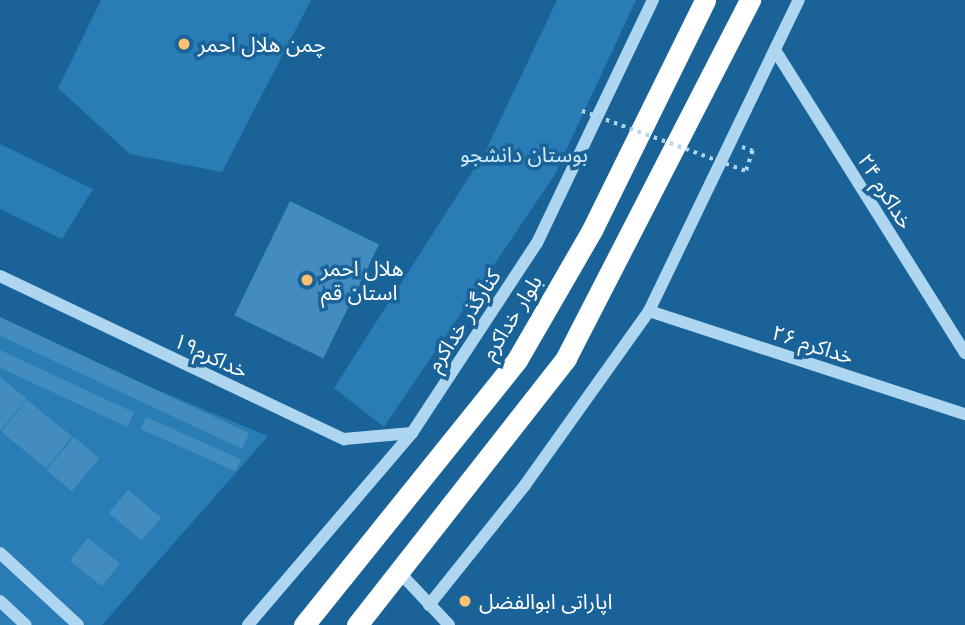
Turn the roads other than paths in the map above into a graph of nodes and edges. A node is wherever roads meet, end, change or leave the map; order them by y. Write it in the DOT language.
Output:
graph roads {
  1 [pos="653,0"];
  2 [pos="705,0"];
  3 [pos="750,0"];
  4 [pos="799,0"];
  5 [pos="775,50"];
  6 [pos="0,276"];
  7 [pos="649,311"];
  8 [pos="965,353"];
  9 [pos="965,414"];
  10 [pos="412,433"];
  11 [pos="0,553"];
  12 [pos="401,575"];
  13 [pos="0,601"];
  14 [pos="429,605"];
  15 [pos="26,625"];
  16 [pos="78,625"];
  17 [pos="248,625"];
  18 [pos="304,625"];
  19 [pos="357,625"];
  20 [pos="449,625"];
  1 -- 10 [label="street, کنارگذر خداکرم"];
  2 -- 18 [label="highway, بلوار خداکرم"];
  3 -- 12 [label="highway"];
  4 -- 5 [label="street"];
  5 -- 7 [label="street"];
  5 -- 8 [label="street, ۲۴ خداکرم"];
  6 -- 10 [label="street, ۱۹خداکرم"];
  7 -- 9 [label="street, ۲۶ خداکرم"];
  7 -- 14 [label="street"];
  10 -- 17 [label="street, کنارگذر خداکرم"];
  11 -- 16 [label="street"];
  12 -- 14 [label="street"];
  12 -- 19 [label="highway"];
  13 -- 15 [label="street"];
  14 -- 20 [label="street"];
}
